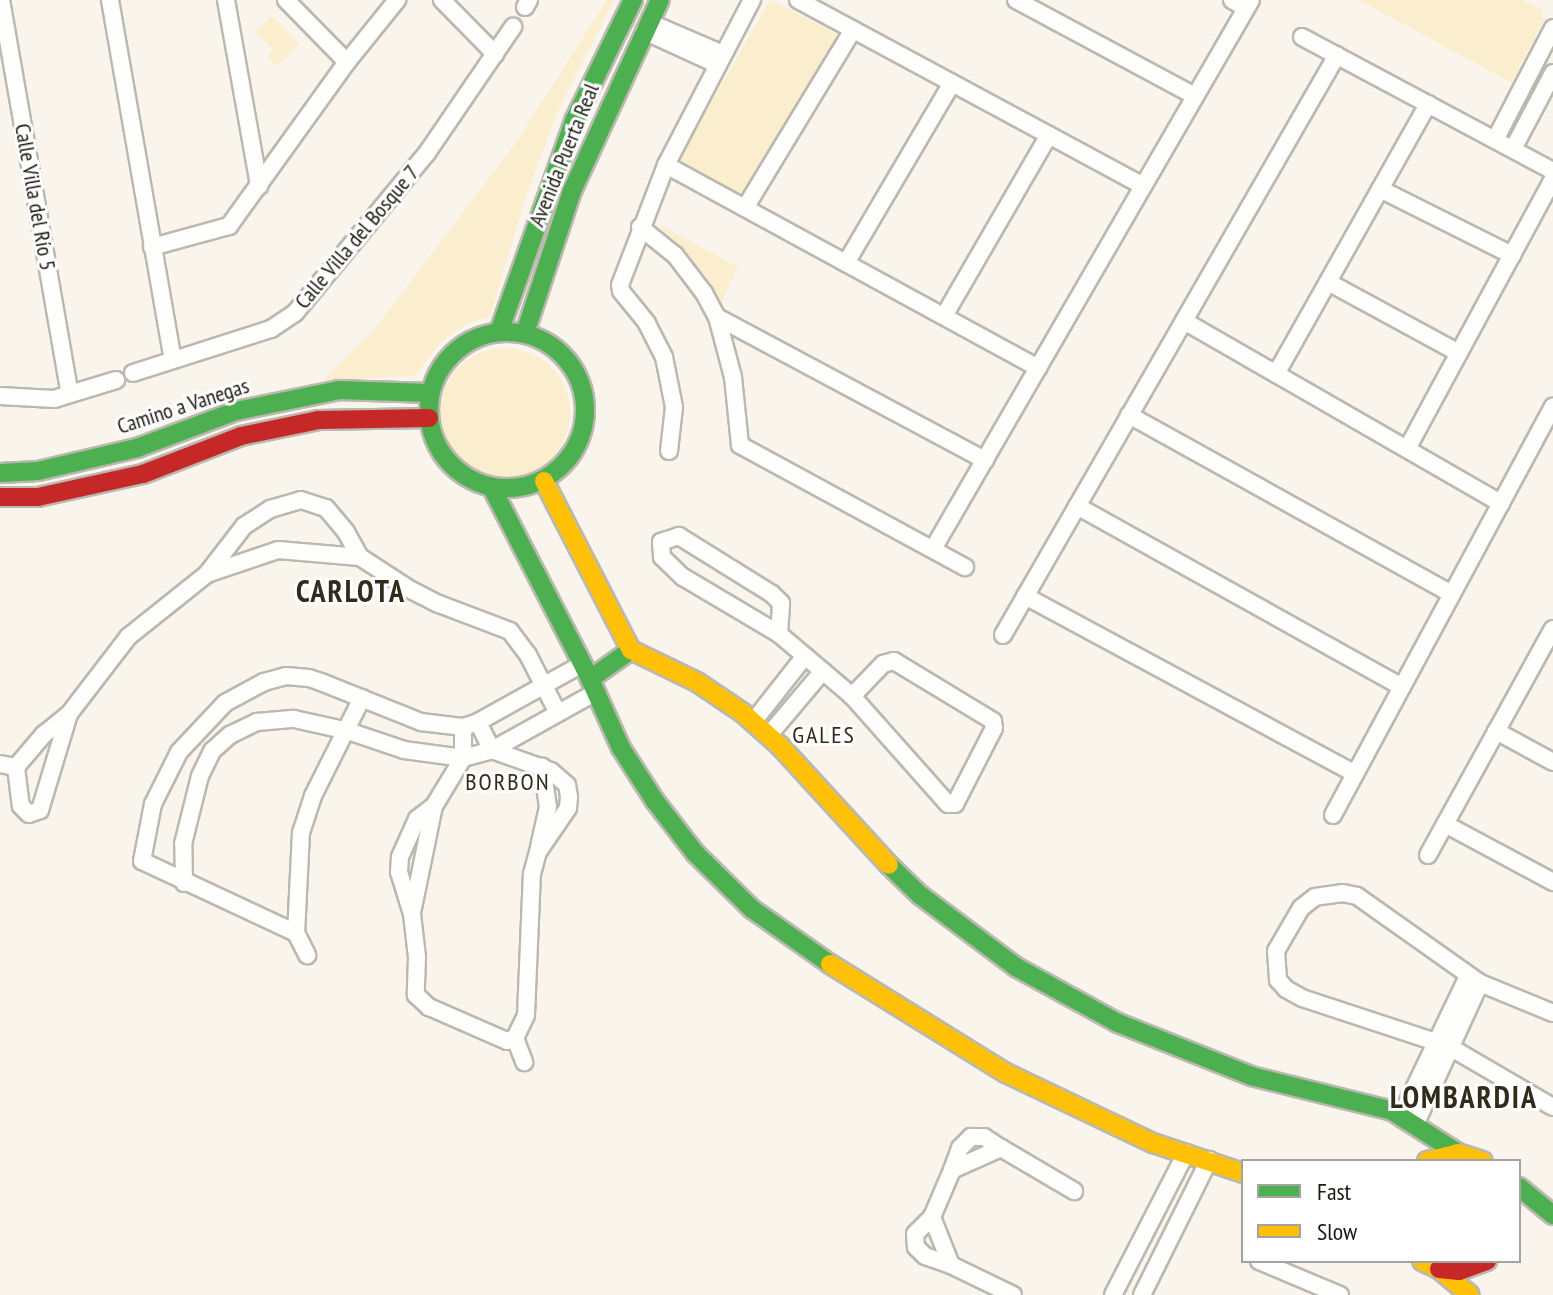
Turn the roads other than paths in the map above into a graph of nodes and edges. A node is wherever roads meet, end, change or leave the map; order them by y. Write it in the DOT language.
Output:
graph roads {
  1 [pos="1,0"];
  2 [pos="110,0"];
  3 [pos="226,0"];
  4 [pos="286,0"];
  5 [pos="397,0"];
  6 [pos="442,0"];
  7 [pos="633,0"];
  8 [pos="660,0"];
  9 [pos="752,0"];
  10 [pos="798,0"];
  11 [pos="1016,0"];
  12 [pos="1243,3"];
  13 [pos="513,27"];
  14 [pos="646,27"];
  15 [pos="853,30"];
  16 [pos="1551,35"];
  17 [pos="1302,37"];
  18 [pos="495,54"];
  19 [pos="1337,55"];
  20 [pos="720,60"];
  21 [pos="347,62"];
  22 [pos="1553,73"];
  23 [pos="952,83"];
  24 [pos="1195,96"];
  25 [pos="1428,104"];
  26 [pos="1049,135"];
  27 [pos="1495,140"];
  28 [pos="1513,149"];
  29 [pos="666,165"];
  30 [pos="1553,171"];
  31 [pos="1553,179"];
  32 [pos="259,186"];
  33 [pos="1143,186"];
  34 [pos="1380,189"];
  35 [pos="745,208"];
  36 [pos="640,227"];
  37 [pos="152,247"];
  38 [pos="1512,255"];
  39 [pos="846,263"];
  40 [pos="1328,282"];
  41 [pos="944,316"];
  42 [pos="717,317"];
  43 [pos="1184,321"];
  44 [pos="499,332"];
  45 [pos="525,333"];
  46 [pos="1459,353"];
  47 [pos="173,360"];
  48 [pos="1038,368"];
  49 [pos="133,373"];
  50 [pos="1276,374"];
  51 [pos="116,380"];
  52 [pos="430,393"];
  53 [pos="70,394"];
  54 [pos="0,396"];
  55 [pos="1553,406"];
  56 [pos="1129,415"];
  57 [pos="429,418"];
  58 [pos="1407,449"];
  59 [pos="669,451"];
  60 [pos="985,460"];
  61 [pos="0,473"];
  62 [pos="544,481"];
  63 [pos="492,488"];
  64 [pos="0,497"];
  65 [pos="1501,503"];
  66 [pos="1077,506"];
  67 [pos="933,549"];
  68 [pos="360,557"];
  69 [pos="965,567"];
  70 [pos="207,574"];
  71 [pos="1452,594"];
  72 [pos="1025,596"];
  73 [pos="779,634"];
  74 [pos="1003,635"];
  75 [pos="1551,637"];
  76 [pos="631,650"];
  77 [pos="805,656"];
  78 [pos="823,671"];
  79 [pos="589,678"];
  80 [pos="545,686"];
  81 [pos="1402,687"];
  82 [pos="852,696"];
  83 [pos="362,698"];
  84 [pos="558,713"];
  85 [pos="69,714"];
  86 [pos="753,722"];
  87 [pos="470,724"];
  88 [pos="348,731"];
  89 [pos="1496,731"];
  90 [pos="768,736"];
  91 [pos="189,738"];
  92 [pos="492,750"];
  93 [pos="212,751"];
  94 [pos="463,758"];
  95 [pos="1553,762"];
  96 [pos="8,766"];
  97 [pos="1355,774"];
  98 [pos="434,806"];
  99 [pos="1333,815"];
  100 [pos="1445,824"];
  101 [pos="1428,855"];
  102 [pos="1553,882"];
  103 [pos="184,883"];
  104 [pos="412,914"];
  105 [pos="296,933"];
  106 [pos="307,955"];
  107 [pos="1474,979"];
  108 [pos="1553,1013"];
  109 [pos="515,1038"];
  110 [pos="1442,1043"];
  111 [pos="524,1062"];
  112 [pos="1553,1107"];
  113 [pos="1409,1120"];
  114 [pos="1186,1153"];
  115 [pos="1458,1153"];
  116 [pos="1435,1159"];
  117 [pos="1477,1159"];
  118 [pos="1209,1160"];
  119 [pos="1241,1172"];
  120 [pos="1521,1189"];
  121 [pos="1074,1191"];
  122 [pos="1553,1215"];
  123 [pos="932,1217"];
  124 [pos="1144,1233"];
  125 [pos="1167,1242"];
  126 [pos="1264,1263"];
  127 [pos="1481,1263"];
  128 [pos="951,1265"];
  129 [pos="1430,1265"];
  130 [pos="1013,1295"];
  131 [pos="1113,1295"];
  132 [pos="1142,1295"];
  133 [pos="1340,1295"];
  134 [pos="1470,1295"];
  1 -- 53 [label="street, Calle Villa del Río 5"];
  2 -- 37 [label="street"];
  3 -- 32 [label="street"];
  4 -- 21 [label="street"];
  5 -- 21 [label="street"];
  6 -- 18 [label="street"];
  7 -- 44 [label="street, Avenida Puerta Real"];
  8 -- 14 [label="street, Avenida Puerta Real"];
  9 -- 20 [label="street"];
  10 -- 15 [label="street"];
  11 -- 24 [label="street"];
  12 -- 24 [label="street"];
  13 -- 18 [label="street, Calle Villa del Bosque 7"];
  14 -- 20 [label="street"];
  14 -- 45 [label="street, Avenida Puerta Real"];
  15 -- 23 [label="street"];
  15 -- 35 [label="street"];
  16 -- 27 [label="street"];
  17 -- 19 [label="street"];
  18 -- 47 [label="street, Calle Villa del Bosque 7"];
  19 -- 25 [label="street"];
  19 -- 43 [label="street"];
  20 -- 29 [label="street"];
  21 -- 32 [label="street"];
  22 -- 28 [label="street"];
  23 -- 26 [label="street"];
  23 -- 39 [label="street"];
  24 -- 33 [label="street"];
  25 -- 27 [label="street"];
  25 -- 34 [label="street"];
  26 -- 33 [label="street"];
  26 -- 41 [label="street"];
  27 -- 28 [label="street"];
  28 -- 30 [label="street"];
  29 -- 35 [label="street"];
  29 -- 36 [label="street"];
  31 -- 38 [label="street"];
  32 -- 37 [label="street"];
  33 -- 48 [label="street"];
  34 -- 38 [label="street"];
  34 -- 40 [label="street"];
  35 -- 39 [label="street"];
  36 -- 42 [label="street"];
  36 -- 59 [label="street"];
  37 -- 47 [label="street"];
  38 -- 46 [label="street"];
  39 -- 41 [label="street"];
  40 -- 46 [label="street"];
  40 -- 50 [label="street"];
  41 -- 48 [label="street"];
  42 -- 60 [label="street"];
  42 -- 67 [label="street"];
  43 -- 50 [label="street"];
  43 -- 56 [label="street"];
  44 -- 45 [label="street"];
  44 -- 52 [label="street"];
  45 -- 62 [label="street"];
  46 -- 58 [label="street"];
  47 -- 49 [label="street, Calle Villa del Bosque 7"];
  48 -- 60 [label="street"];
  50 -- 58 [label="street"];
  51 -- 53 [label="street"];
  52 -- 57 [label="street"];
  52 -- 61 [label="street, Camino a Vanegas"];
  53 -- 54 [label="street"];
  55 -- 65 [label="street"];
  56 -- 66 [label="street"];
  56 -- 71 [label="street"];
  57 -- 63 [label="street"];
  57 -- 64 [label="street"];
  58 -- 65 [label="street"];
  60 -- 67 [label="street"];
  62 -- 63 [label="street"];
  62 -- 76 [label="street"];
  63 -- 79 [label="street"];
  65 -- 71 [label="street"];
  66 -- 72 [label="street"];
  66 -- 81 [label="street"];
  67 -- 69 [label="street"];
  68 -- 70 [label="street"];
  68 -- 70 [label="street"];
  68 -- 80 [label="street"];
  70 -- 85 [label="street"];
  71 -- 81 [label="street"];
  72 -- 74 [label="street"];
  72 -- 97 [label="street"];
  73 -- 73 [label="street"];
  73 -- 77 [label="street"];
  75 -- 89 [label="street"];
  76 -- 79 [label="street"];
  76 -- 86 [label="street"];
  77 -- 78 [label="street"];
  77 -- 86 [label="street"];
  78 -- 82 [label="street"];
  78 -- 90 [label="street"];
  79 -- 80 [label="street"];
  79 -- 84 [label="street"];
  79 -- 114 [label="street"];
  80 -- 84 [label="street"];
  80 -- 87 [label="street"];
  81 -- 97 [label="street"];
  82 -- 82 [label="street"];
  83 -- 87 [label="street"];
  83 -- 88 [label="street"];
  83 -- 91 [label="street"];
  84 -- 92 [label="street"];
  85 -- 96 [label="street"];
  85 -- 96 [label="street"];
  86 -- 90 [label="street"];
  87 -- 92 [label="street"];
  87 -- 94 [label="street"];
  88 -- 93 [label="street"];
  88 -- 94 [label="street"];
  88 -- 105 [label="street"];
  89 -- 95 [label="street"];
  89 -- 100 [label="street"];
  90 -- 113 [label="street"];
  91 -- 93 [label="street"];
  91 -- 103 [label="street"];
  92 -- 94 [label="street"];
  92 -- 109 [label="street"];
  93 -- 103 [label="street"];
  94 -- 98 [label="street"];
  97 -- 99 [label="street"];
  98 -- 104 [label="street"];
  98 -- 104 [label="street"];
  100 -- 101 [label="street"];
  100 -- 102 [label="street"];
  103 -- 105 [label="street"];
  104 -- 109 [label="street"];
  105 -- 106 [label="street"];
  107 -- 108 [label="street"];
  107 -- 110 [label="street"];
  107 -- 110 [label="street"];
  109 -- 111 [label="street"];
  110 -- 112 [label="street"];
  110 -- 113 [label="street"];
  113 -- 115 [label="street"];
  114 -- 118 [label="street"];
  114 -- 124 [label="street"];
  115 -- 116 [label="street"];
  115 -- 117 [label="street"];
  118 -- 119 [label="street"];
  118 -- 125 [label="street"];
  120 -- 122 [label="street"];
  121 -- 123 [label="street"];
  123 -- 128 [label="street"];
  123 -- 128 [label="street"];
  124 -- 125 [label="street"];
  124 -- 131 [label="street"];
  125 -- 132 [label="street"];
  126 -- 133 [label="street"];
  127 -- 129 [label="street"];
  128 -- 130 [label="street"];
  129 -- 134 [label="street"];
}
